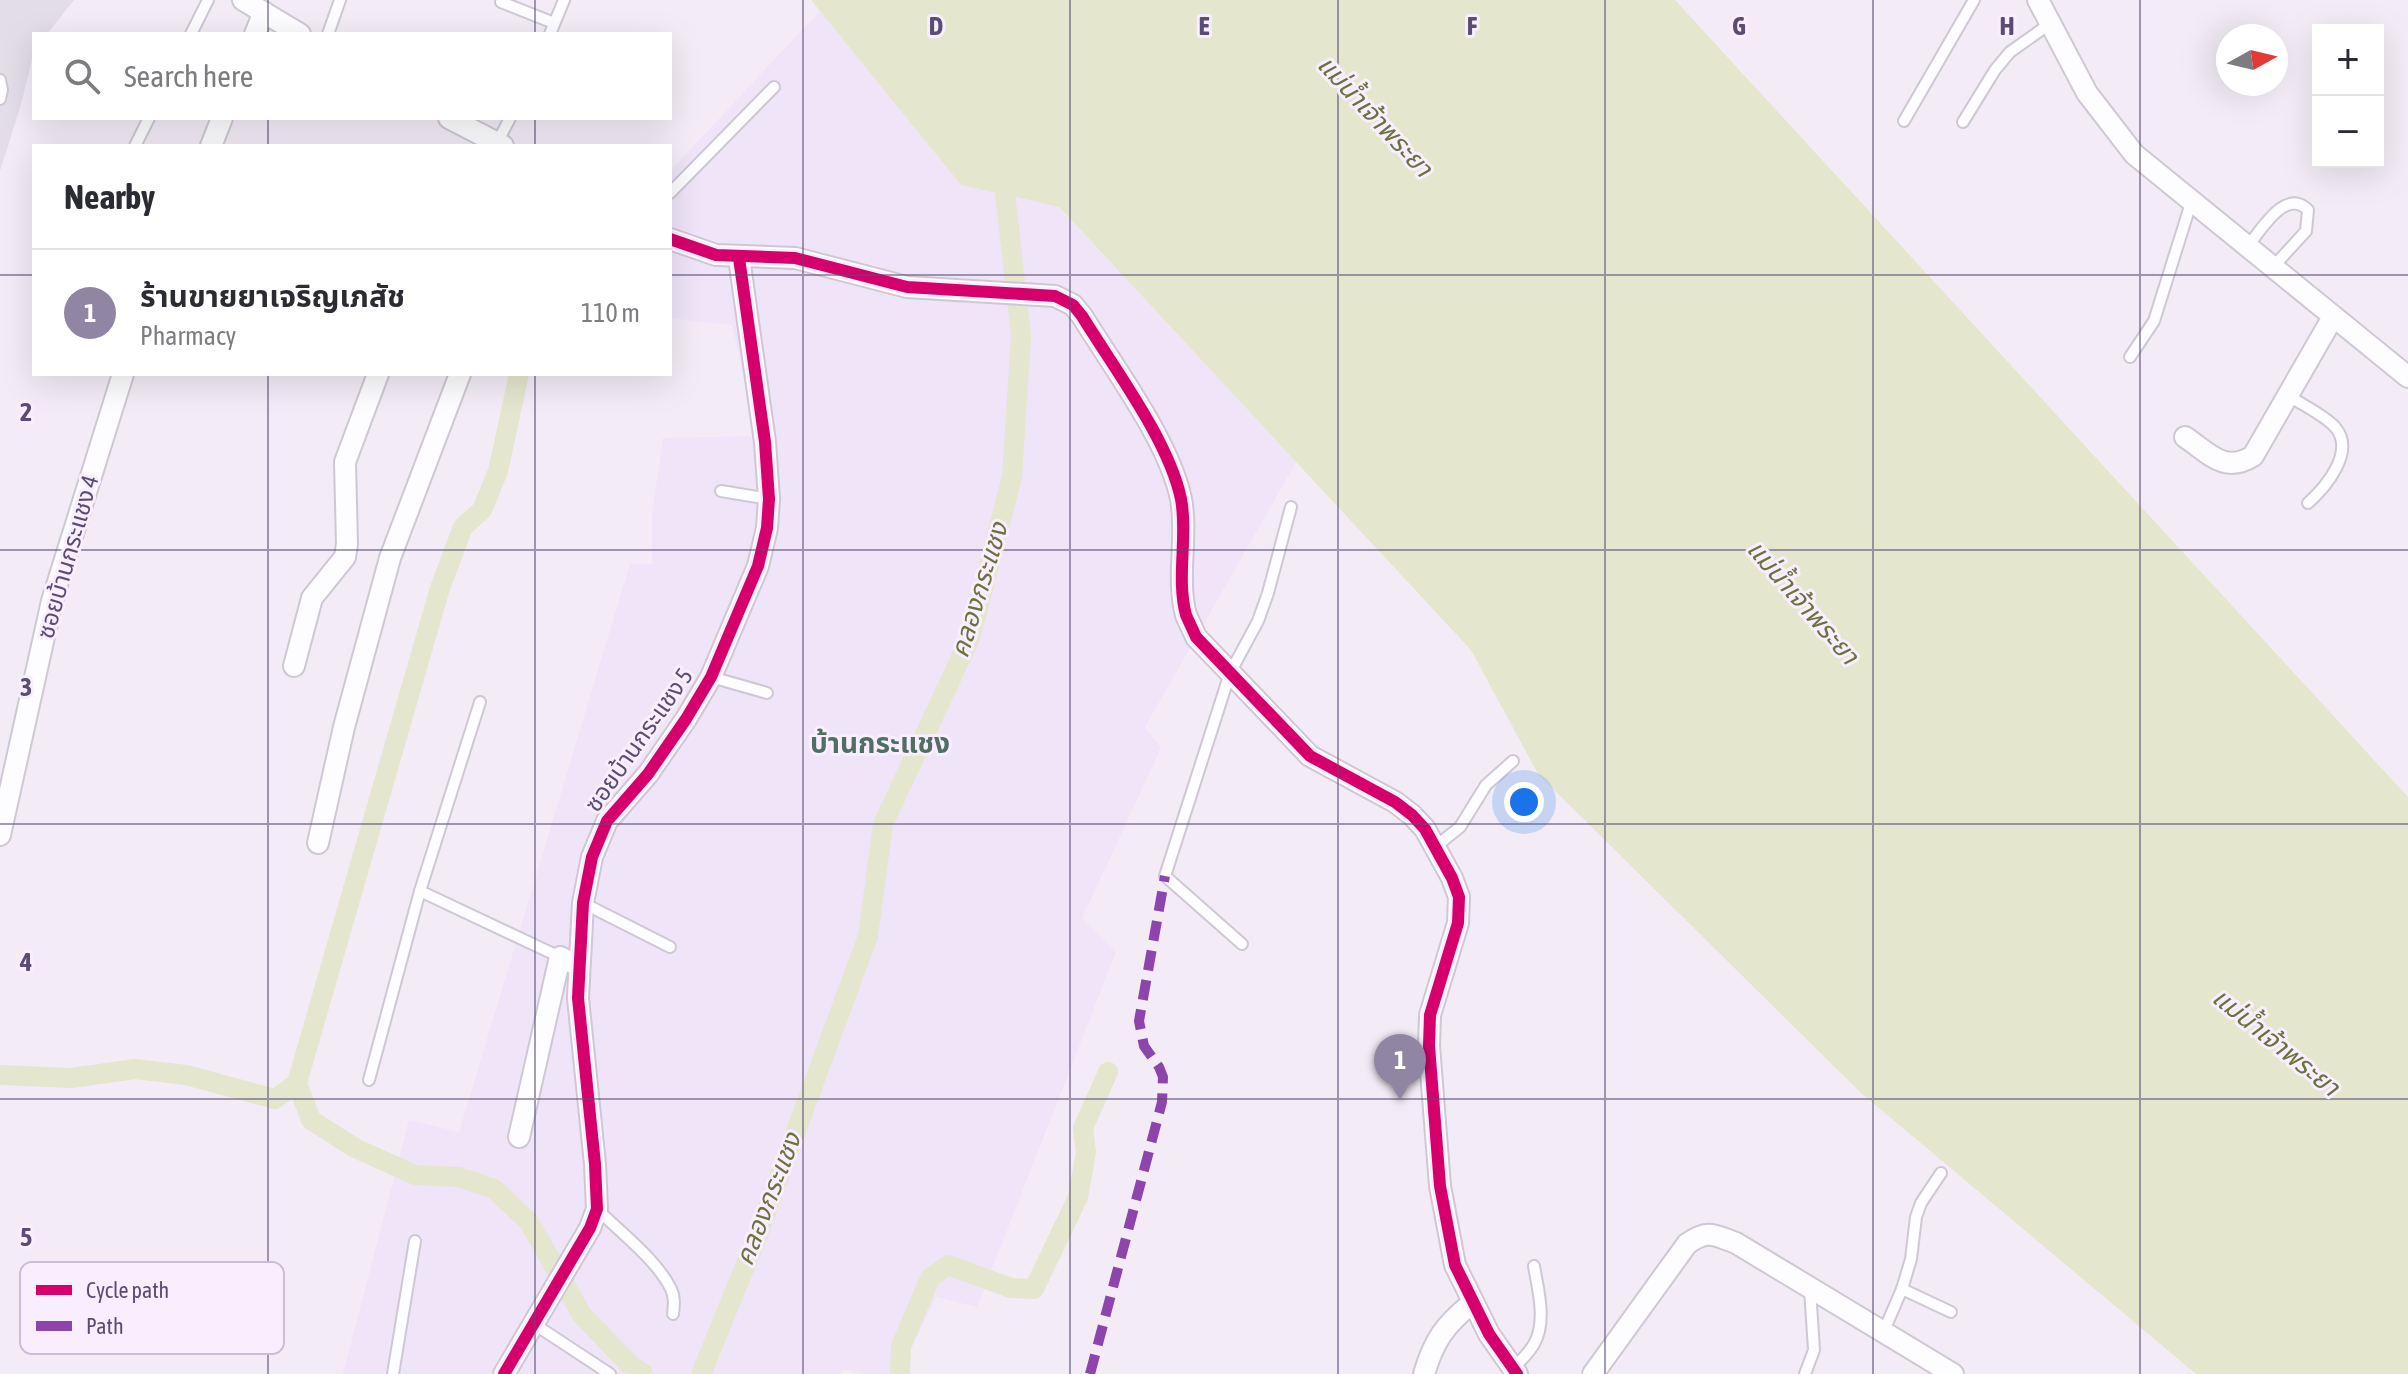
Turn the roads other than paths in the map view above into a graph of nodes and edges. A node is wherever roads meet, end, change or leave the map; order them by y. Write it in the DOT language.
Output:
graph roads {
  1 [pos="208,0"];
  2 [pos="243,0"];
  3 [pos="340,0"];
  4 [pos="564,0"];
  5 [pos="1974,0"];
  6 [pos="2038,0"];
  7 [pos="501,2"];
  8 [pos="264,12"];
  9 [pos="2051,23"];
  10 [pos="552,29"];
  11 [pos="192,32"];
  12 [pos="256,32"];
  13 [pos="297,32"];
  14 [pos="329,32"];
  15 [pos="0,80"];
  16 [pos="774,87"];
  17 [pos="0,99"];
  18 [pos="148,120"];
  19 [pos="221,120"];
  20 [pos="453,120"];
  21 [pos="509,120"];
  22 [pos="1904,121"];
  23 [pos="1963,122"];
  24 [pos="136,144"];
  25 [pos="212,144"];
  26 [pos="496,144"];
  27 [pos="498,144"];
  28 [pos="672,191"];
  29 [pos="2191,203"];
  30 [pos="672,240"];
  31 [pos="2247,247"];
  32 [pos="739,258"];
  33 [pos="2273,267"];
  34 [pos="2333,317"];
  35 [pos="2130,357"];
  36 [pos="122,376"];
  37 [pos="377,376"];
  38 [pos="459,376"];
  39 [pos="2408,377"];
  40 [pos="2288,395"];
  41 [pos="2185,437"];
  42 [pos="721,491"];
  43 [pos="769,499"];
  44 [pos="2308,503"];
  45 [pos="1291,507"];
  46 [pos="294,666"];
  47 [pos="1230,673"];
  48 [pos="711,677"];
  49 [pos="767,693"];
  50 [pos="480,702"];
  51 [pos="1513,761"];
  52 [pos="0,835"];
  53 [pos="318,843"];
  54 [pos="1435,847"];
  55 [pos="420,891"];
  56 [pos="583,903"];
  57 [pos="1242,944"];
  58 [pos="670,947"];
  59 [pos="560,957"];
  60 [pos="579,966"];
  61 [pos="369,1080"];
  62 [pos="519,1137"];
  63 [pos="1941,1173"];
  64 [pos="597,1209"];
  65 [pos="415,1241"];
  66 [pos="1534,1266"];
  67 [pos="1810,1287"];
  68 [pos="1902,1289"];
  69 [pos="1472,1303"];
  70 [pos="1951,1312"];
  71 [pos="673,1314"];
  72 [pos="534,1324"];
  73 [pos="1883,1333"];
  74 [pos="1515,1372"];
  75 [pos="393,1374"];
  76 [pos="504,1374"];
  77 [pos="610,1374"];
  78 [pos="1424,1374"];
  79 [pos="1593,1374"];
  80 [pos="1805,1374"];
  81 [pos="1953,1374"];
  1 -- 11 [label="lane"];
  2 -- 8 [label="street"];
  3 -- 14 [label="lane"];
  4 -- 10 [label="lane"];
  5 -- 22 [label="lane"];
  6 -- 9 [label="street"];
  7 -- 10 [label="lane"];
  8 -- 12 [label="street"];
  8 -- 13 [label="street"];
  9 -- 23 [label="lane"];
  9 -- 29 [label="street"];
  15 -- 17 [label="lane"];
  16 -- 28 [label="lane"];
  18 -- 24 [label="lane"];
  19 -- 25 [label="street"];
  20 -- 26 [label="street"];
  21 -- 27 [label="lane"];
  29 -- 31 [label="street"];
  29 -- 35 [label="lane"];
  30 -- 32 [label="street"];
  31 -- 33 [label="street"];
  31 -- 33 [label="lane"];
  32 -- 43 [label="street, ซอยบ้านกระแชง 5"];
  32 -- 47 [label="street"];
  33 -- 34 [label="street"];
  34 -- 39 [label="street"];
  34 -- 40 [label="street"];
  36 -- 52 [label="street, ซอยบ้านกระแชง 4"];
  37 -- 46 [label="street"];
  38 -- 53 [label="street"];
  40 -- 41 [label="street"];
  40 -- 44 [label="lane"];
  42 -- 43 [label="lane"];
  43 -- 48 [label="street, ซอยบ้านกระแชง 5"];
  45 -- 47 [label="lane"];
  47 -- 54 [label="street"];
  47 -- 57 [label="lane"];
  48 -- 49 [label="lane"];
  48 -- 56 [label="street, ซอยบ้านกระแชง 5"];
  50 -- 55 [label="lane"];
  51 -- 54 [label="lane"];
  54 -- 69 [label="street"];
  55 -- 59 [label="lane"];
  55 -- 61 [label="lane"];
  56 -- 58 [label="lane"];
  56 -- 60 [label="street, ซอยบ้านกระแชง 5"];
  59 -- 60 [label="street"];
  59 -- 62 [label="street"];
  60 -- 64 [label="street, ซอยบ้านกระแชง 5"];
  63 -- 68 [label="lane"];
  64 -- 71 [label="lane"];
  64 -- 72 [label="street, ซอยบ้านกระแชง 5"];
  65 -- 75 [label="lane"];
  66 -- 74 [label="lane"];
  67 -- 73 [label="street"];
  67 -- 79 [label="street"];
  67 -- 80 [label="lane"];
  68 -- 70 [label="lane"];
  68 -- 73 [label="lane"];
  69 -- 74 [label="street"];
  69 -- 78 [label="street"];
  72 -- 76 [label="street, ซอยบ้านกระแชง 5"];
  72 -- 77 [label="lane"];
  73 -- 81 [label="street"];
}
